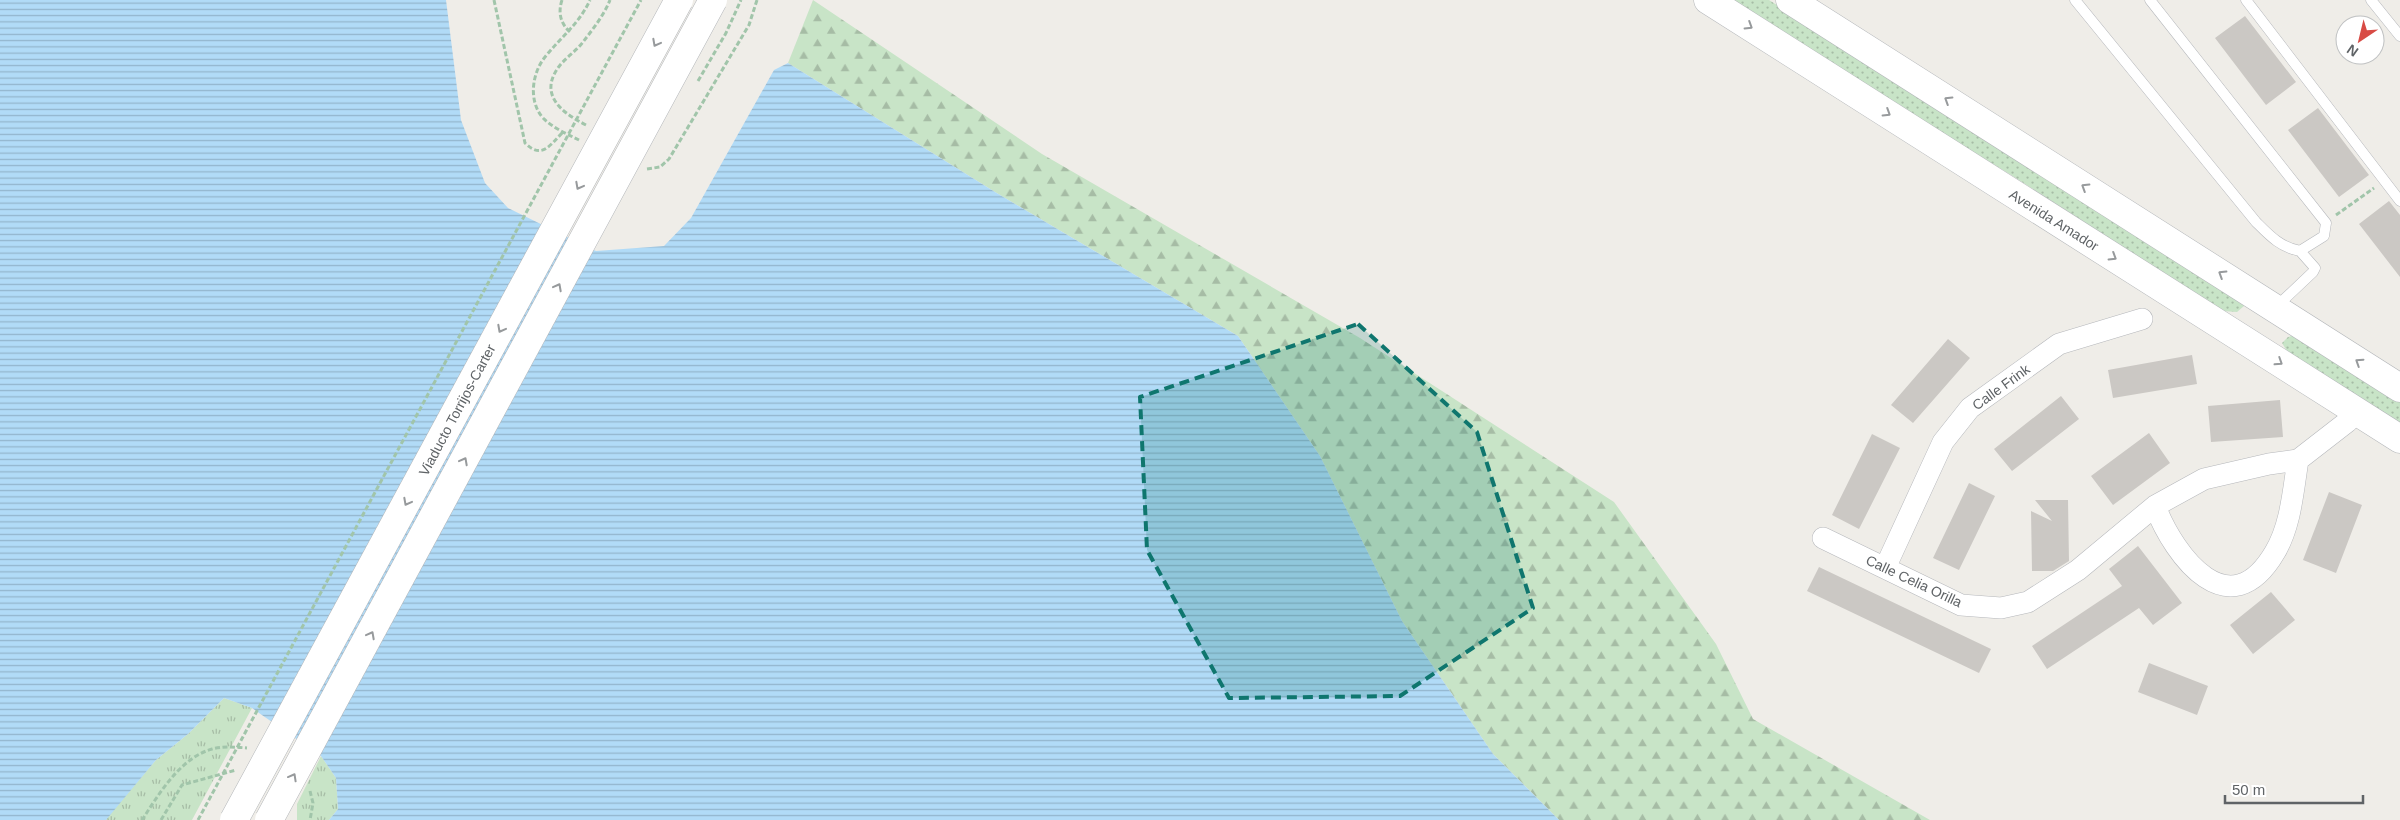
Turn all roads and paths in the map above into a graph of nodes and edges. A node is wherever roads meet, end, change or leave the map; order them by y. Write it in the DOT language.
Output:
graph roads {
  1 [pos="494,0"];
  2 [pos="562,0"];
  3 [pos="641,0"];
  4 [pos="679,0"];
  5 [pos="713,0"];
  6 [pos="1708,0"];
  7 [pos="1790,0"];
  8 [pos="2074,0"];
  9 [pos="2150,0"];
  10 [pos="2246,0"];
  11 [pos="2371,0"];
  12 [pos="570,32"];
  13 [pos="2400,36"];
  14 [pos="563,132"];
  15 [pos="2384,180"];
  16 [pos="2400,201"];
  17 [pos="2326,223"];
  18 [pos="2300,251"];
  19 [pos="2275,307"];
  20 [pos="2142,319"];
  21 [pos="2250,344"];
  22 [pos="2400,388"];
  23 [pos="2357,412"];
  24 [pos="2400,439"];
  25 [pos="2298,460"];
  26 [pos="2155,506"];
  27 [pos="1822,538"];
  28 [pos="1885,568"];
  29 [pos="198,820"];
  30 [pos="234,820"];
  31 [pos="269,820"];
  1 -- 14 [label="path"];
  2 -- 12 [label="path"];
  3 -- 29 [label="path, bridge"];
  4 -- 30 [label="main road, Viaducto Torrijos-Carter, one-way, bridge"];
  31 -- 5 [label="main road, one-way, bridge"];
  6 -- 21 [label="main road, Avenida Amador, one-way"];
  19 -- 7 [label="main road, one-way"];
  8 -- 18 [label="lane"];
  9 -- 17 [label="lane"];
  10 -- 15 [label="lane"];
  11 -- 13 [label="lane"];
  15 -- 16 [label="lane"];
  15 -- 17 [label="path"];
  17 -- 18 [label="lane"];
  18 -- 19 [label="lane"];
  19 -- 21 [label="main road"];
  22 -- 19 [label="main road, one-way"];
  20 -- 28 [label="street, Calle Frink"];
  21 -- 23 [label="main road, Avenida Amador, one-way"];
  23 -- 24 [label="main road, Avenida Amador"];
  23 -- 25 [label="street, Calle Celia Orilla"];
  25 -- 26 [label="street, Calle Celia Orilla"];
  25 -- 26 [label="street"];
  26 -- 28 [label="street, Calle Celia Orilla"];
  27 -- 28 [label="street, Calle Celia Orilla"];
}
